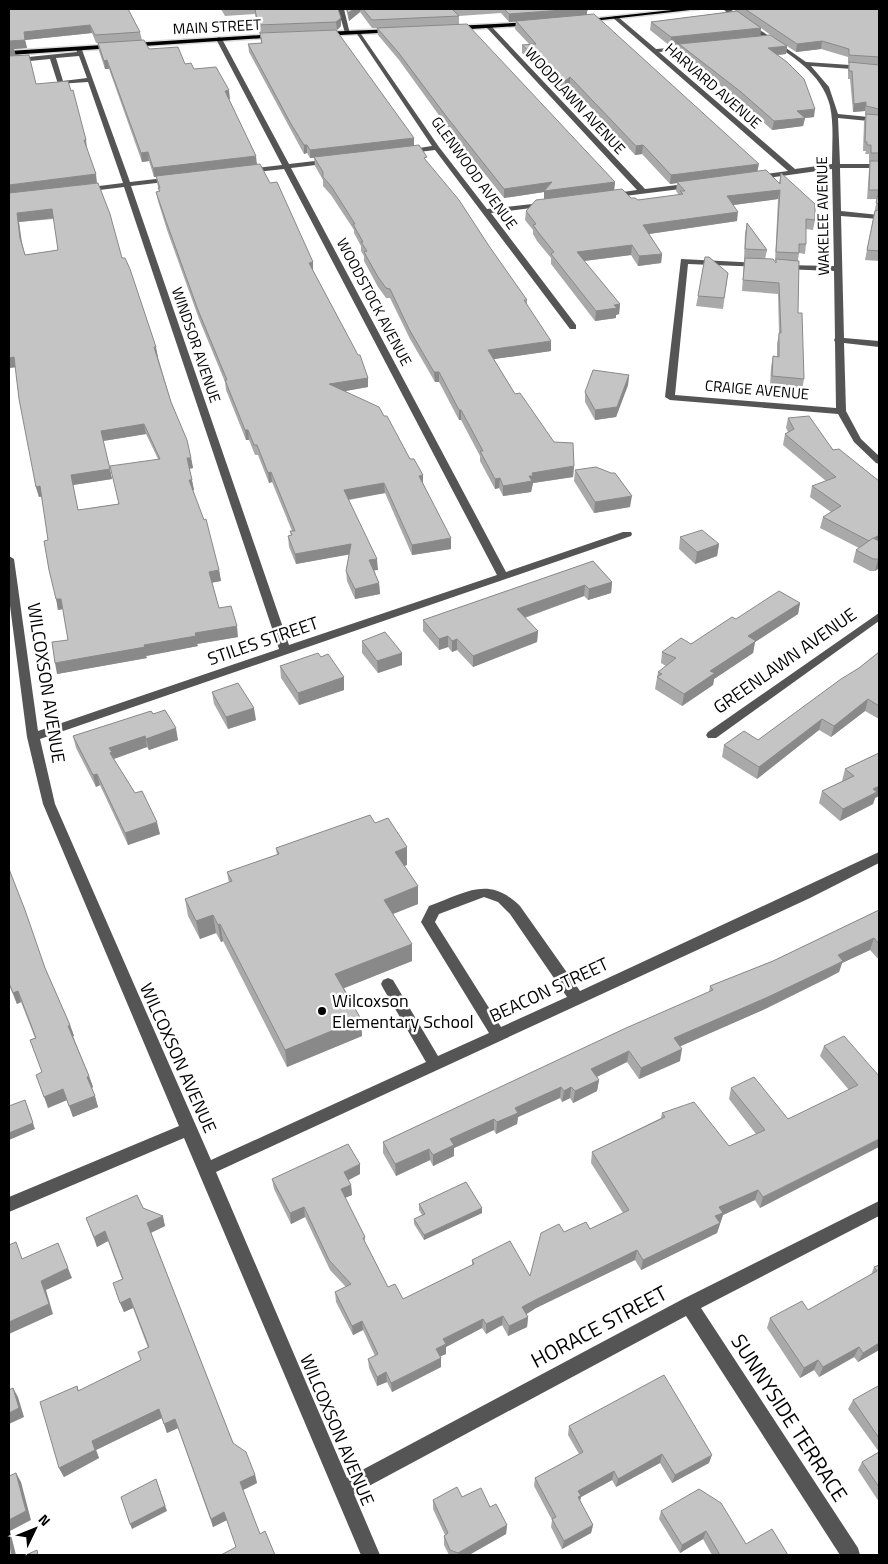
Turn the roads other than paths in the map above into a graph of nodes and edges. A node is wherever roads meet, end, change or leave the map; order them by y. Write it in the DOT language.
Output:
graph roads {
  1 [pos="341,9"];
  2 [pos="696,9"];
  3 [pos="726,9"];
  4 [pos="615,17"];
  5 [pos="578,21"];
  6 [pos="540,24"];
  7 [pos="489,27"];
  8 [pos="452,28"];
  9 [pos="405,30"];
  10 [pos="357,32"];
  11 [pos="348,33"];
  12 [pos="318,34"];
  13 [pos="289,36"];
  14 [pos="219,39"];
  15 [pos="769,39"];
  16 [pos="759,40"];
  17 [pos="702,46"];
  18 [pos="80,51"];
  19 [pos="654,51"];
  20 [pos="9,53"];
  21 [pos="53,57"];
  22 [pos="9,61"];
  23 [pos="805,64"];
  24 [pos="879,69"];
  25 [pos="90,80"];
  26 [pos="835,116"];
  27 [pos="879,120"];
  28 [pos="437,148"];
  29 [pos="395,153"];
  30 [pos="338,160"];
  31 [pos="836,165"];
  32 [pos="879,166"];
  33 [pos="286,167"];
  34 [pos="235,172"];
  35 [pos="795,172"];
  36 [pos="748,178"];
  37 [pos="178,179"];
  38 [pos="127,184"];
  39 [pos="700,184"];
  40 [pos="74,191"];
  41 [pos="643,192"];
  42 [pos="606,196"];
  43 [pos="559,202"];
  44 [pos="484,212"];
  45 [pos="836,213"];
  46 [pos="879,217"];
  47 [pos="837,270"];
  48 [pos="573,327"];
  49 [pos="838,340"];
  50 [pos="879,344"];
  51 [pos="841,411"];
  52 [pos="879,461"];
  53 [pos="626,534"];
  54 [pos="9,559"];
  55 [pos="504,577"];
  56 [pos="11,591"];
  57 [pos="879,616"];
  58 [pos="286,652"];
  59 [pos="712,735"];
  60 [pos="33,737"];
  61 [pos="878,859"];
  62 [pos="388,984"];
  63 [pos="576,999"];
  64 [pos="498,1035"];
  65 [pos="435,1064"];
  66 [pos="188,1129"];
  67 [pos="207,1169"];
  68 [pos="9,1206"];
  69 [pos="879,1208"];
  70 [pos="689,1304"];
  71 [pos="342,1490"];
  72 [pos="370,1555"];
  73 [pos="851,1555"];
  1 -- 11 [label="street"];
  2 -- 4 [label="main road"];
  3 -- 15 [label="street, WAKELEE AVENUE"];
  4 -- 5 [label="main road"];
  4 -- 19 [label="street, HARVARD AVENUE"];
  6 -- 7 [label="main road"];
  7 -- 8 [label="main road"];
  7 -- 41 [label="street, WOODLAWN AVENUE"];
  9 -- 10 [label="main road"];
  10 -- 11 [label="main road"];
  10 -- 28 [label="street, GLENWOOD AVENUE"];
  11 -- 12 [label="main road"];
  13 -- 14 [label="main road, MAIN STREET"];
  14 -- 18 [label="main road, MAIN STREET"];
  14 -- 33 [label="street, WOODSTOCK AVENUE"];
  15 -- 16 [label="street"];
  15 -- 23 [label="street, WAKELEE AVENUE"];
  17 -- 19 [label="street"];
  18 -- 20 [label="main road, MAIN STREET"];
  18 -- 21 [label="street"];
  18 -- 25 [label="street, WINDSOR AVENUE"];
  19 -- 35 [label="street, HARVARD AVENUE"];
  21 -- 22 [label="street"];
  21 -- 25 [label="street"];
  23 -- 24 [label="street"];
  23 -- 26 [label="street, WAKELEE AVENUE"];
  25 -- 38 [label="street, WINDSOR AVENUE"];
  26 -- 27 [label="street"];
  26 -- 31 [label="street, WAKELEE AVENUE"];
  28 -- 29 [label="street"];
  28 -- 44 [label="street, GLENWOOD AVENUE"];
  30 -- 33 [label="street"];
  31 -- 32 [label="street"];
  31 -- 35 [label="street"];
  31 -- 45 [label="street, WAKELEE AVENUE"];
  33 -- 34 [label="street"];
  33 -- 55 [label="street, WOODSTOCK AVENUE"];
  35 -- 36 [label="street"];
  37 -- 38 [label="street"];
  38 -- 40 [label="street"];
  38 -- 58 [label="street, WINDSOR AVENUE"];
  39 -- 41 [label="street"];
  41 -- 42 [label="street"];
  43 -- 44 [label="street"];
  44 -- 48 [label="street, GLENWOOD AVENUE"];
  45 -- 46 [label="street"];
  45 -- 47 [label="street, WAKELEE AVENUE"];
  47 -- 49 [label="street, WAKELEE AVENUE"];
  47 -- 51 [label="street, CRAIGE AVENUE"];
  49 -- 50 [label="street"];
  49 -- 51 [label="street, WAKELEE AVENUE"];
  51 -- 52 [label="street, WAKELEE AVENUE"];
  53 -- 55 [label="street, STILES STREET"];
  54 -- 56 [label="street, WILCOXSON AVENUE"];
  55 -- 58 [label="street, STILES STREET"];
  56 -- 60 [label="street, WILCOXSON AVENUE"];
  57 -- 59 [label="street, GREENLAWN AVENUE"];
  58 -- 60 [label="street, STILES STREET"];
  60 -- 66 [label="street, WILCOXSON AVENUE"];
  61 -- 63 [label="street, BEACON STREET"];
  62 -- 65 [label="street"];
  63 -- 64 [label="street, BEACON STREET"];
  63 -- 64 [label="street"];
  64 -- 65 [label="street, BEACON STREET"];
  65 -- 67 [label="street, BEACON STREET"];
  66 -- 67 [label="street, WILCOXSON AVENUE"];
  66 -- 68 [label="street"];
  67 -- 71 [label="street, WILCOXSON AVENUE"];
  69 -- 70 [label="street, HORACE STREET"];
  70 -- 71 [label="street, HORACE STREET"];
  70 -- 73 [label="street, SUNNYSIDE TERRACE"];
  71 -- 72 [label="street, WILCOXSON AVENUE"];
}
